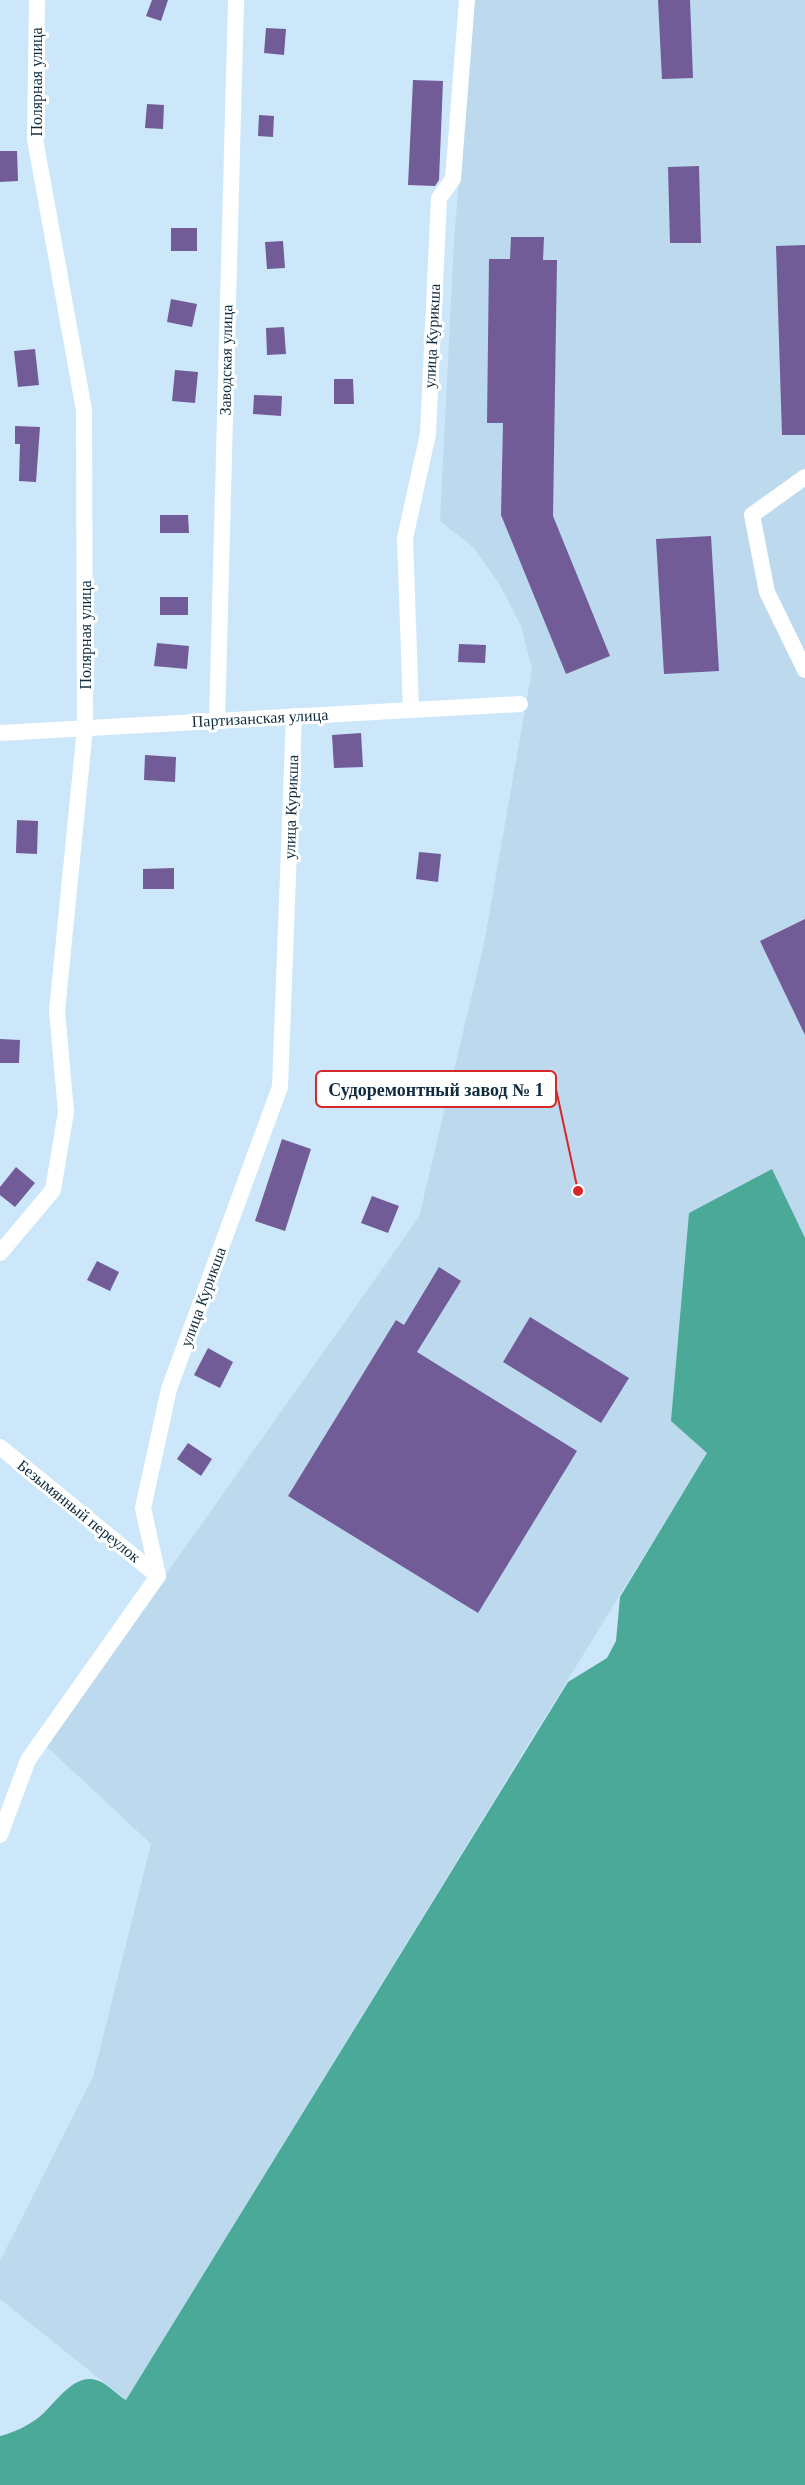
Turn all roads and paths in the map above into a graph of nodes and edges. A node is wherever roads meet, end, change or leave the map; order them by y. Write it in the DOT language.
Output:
graph roads {
  1 [pos="37,0"];
  2 [pos="236,0"];
  3 [pos="467,0"];
  4 [pos="805,477"];
  5 [pos="805,670"];
  6 [pos="520,704"];
  7 [pos="411,710"];
  8 [pos="294,716"];
  9 [pos="217,721"];
  10 [pos="85,728"];
  11 [pos="0,733"];
  12 [pos="0,1253"];
  13 [pos="0,1447"];
  14 [pos="158,1576"];
  15 [pos="0,1835"];
  1 -- 10 [label="street, Полярная улица"];
  2 -- 9 [label="street, Заводская улица"];
  3 -- 7 [label="street, улица Курикша"];
  4 -- 5 [label="street"];
  6 -- 7 [label="street, Партизанская улица"];
  7 -- 8 [label="street, Партизанская улица"];
  8 -- 9 [label="street, Партизанская улица"];
  8 -- 14 [label="street, улица Курикша"];
  9 -- 10 [label="street, Партизанская улица"];
  10 -- 11 [label="street, Партизанская улица"];
  10 -- 12 [label="street, Полярная улица"];
  13 -- 14 [label="street, Безымянный переулок"];
  14 -- 15 [label="street"];
}
